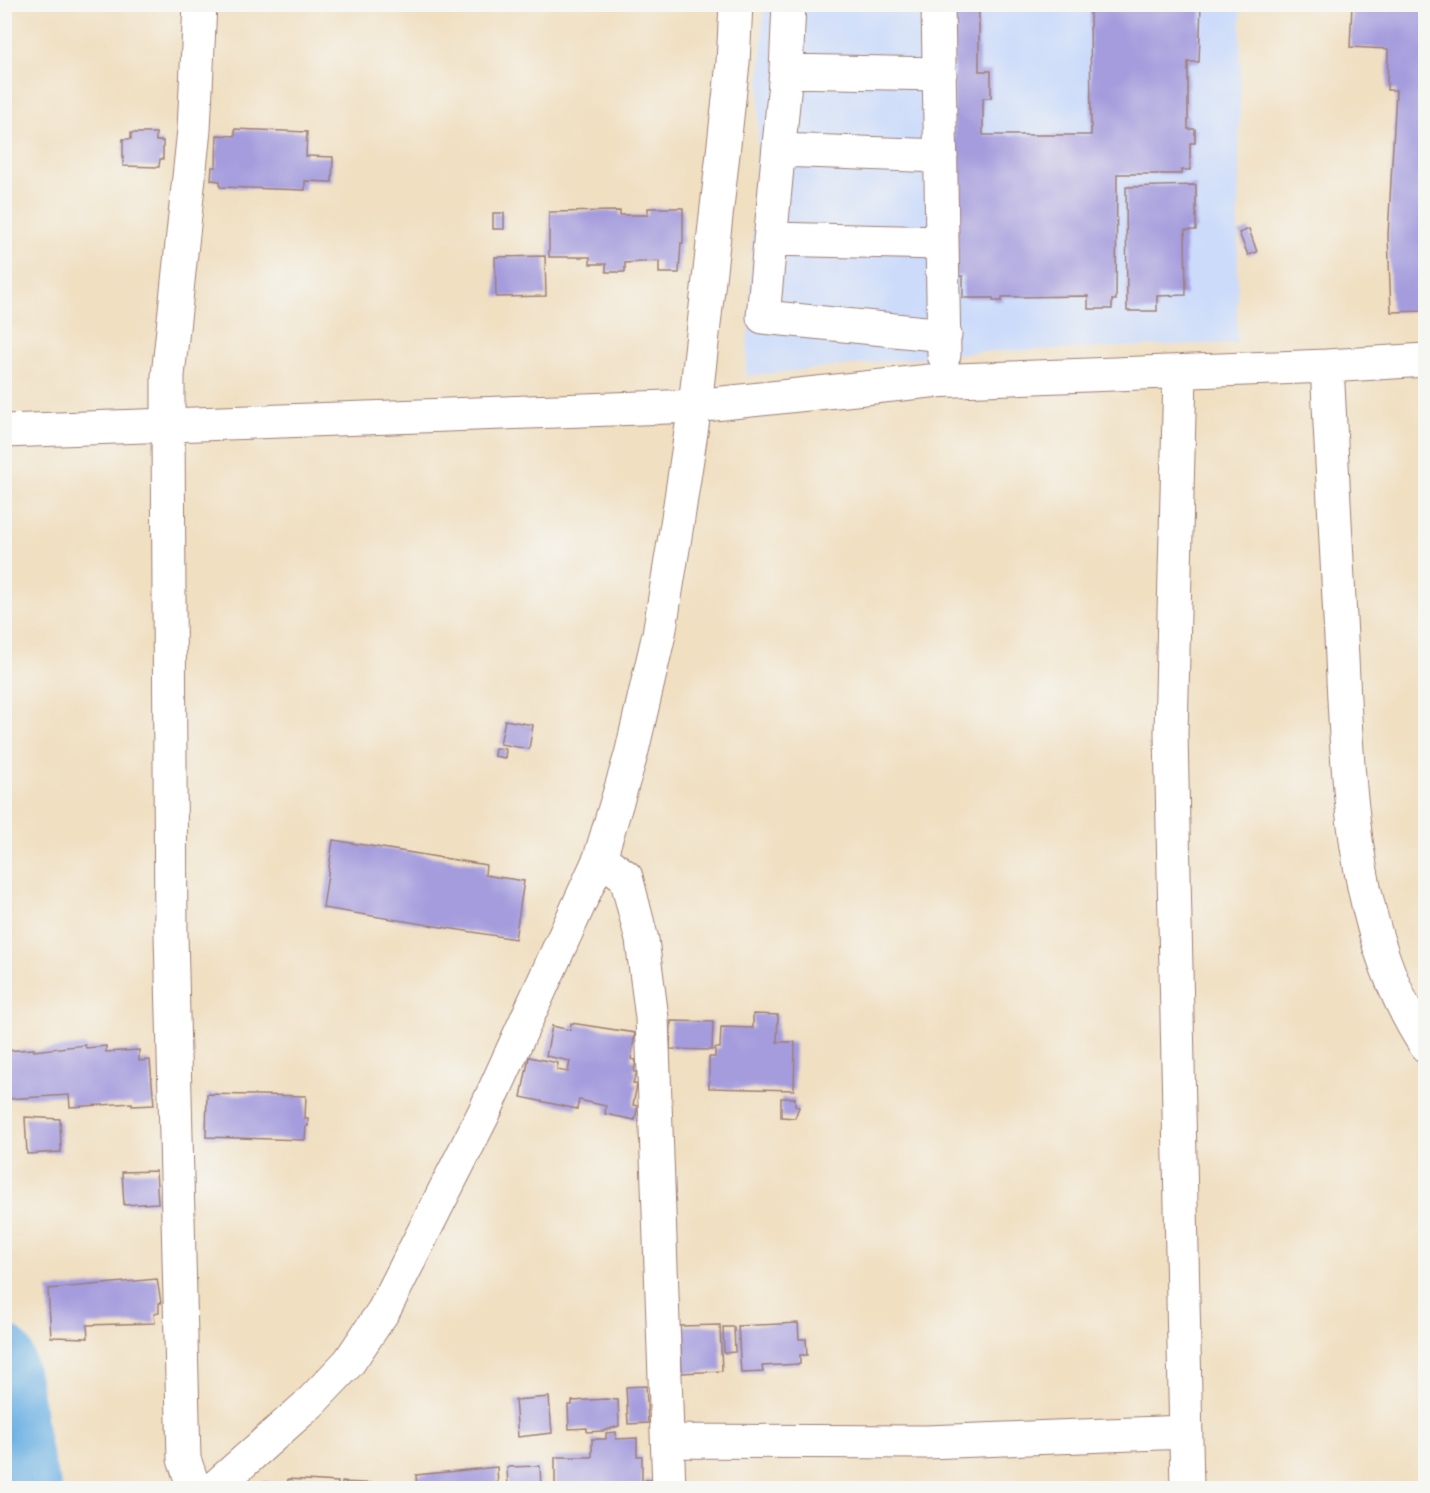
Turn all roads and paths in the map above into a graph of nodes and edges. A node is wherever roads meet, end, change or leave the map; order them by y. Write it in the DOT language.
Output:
graph roads {
  1 [pos="200,4"];
  2 [pos="736,4"];
  3 [pos="789,4"];
  4 [pos="938,4"];
  5 [pos="786,71"];
  6 [pos="940,74"];
  7 [pos="779,150"];
  8 [pos="941,156"];
  9 [pos="770,239"];
  10 [pos="941,243"];
  11 [pos="945,334"];
  12 [pos="1425,360"];
  13 [pos="1327,366"];
  14 [pos="1180,373"];
  15 [pos="944,381"];
  16 [pos="694,406"];
  17 [pos="168,426"];
  18 [pos="4,431"];
  19 [pos="600,858"];
  20 [pos="1425,1046"];
  21 [pos="1186,1432"];
  22 [pos="669,1441"];
  23 [pos="194,1488"];
  24 [pos="214,1488"];
  25 [pos="669,1488"];
  26 [pos="1186,1488"];
  1 -- 17 [label="street"];
  2 -- 16 [label="street"];
  3 -- 5 [label="street"];
  4 -- 6 [label="street"];
  5 -- 6 [label="street"];
  5 -- 7 [label="street"];
  6 -- 8 [label="street"];
  7 -- 8 [label="street"];
  7 -- 9 [label="street"];
  8 -- 10 [label="street"];
  9 -- 10 [label="street"];
  9 -- 11 [label="street"];
  10 -- 11 [label="street"];
  11 -- 15 [label="street"];
  12 -- 13 [label="street"];
  13 -- 14 [label="street"];
  13 -- 20 [label="street"];
  14 -- 15 [label="street"];
  14 -- 21 [label="street"];
  15 -- 16 [label="street"];
  16 -- 17 [label="street"];
  16 -- 19 [label="street"];
  17 -- 18 [label="street"];
  17 -- 23 [label="street"];
  19 -- 22 [label="street"];
  19 -- 24 [label="street"];
  21 -- 22 [label="street"];
  21 -- 26 [label="street"];
  22 -- 25 [label="street"];
}
